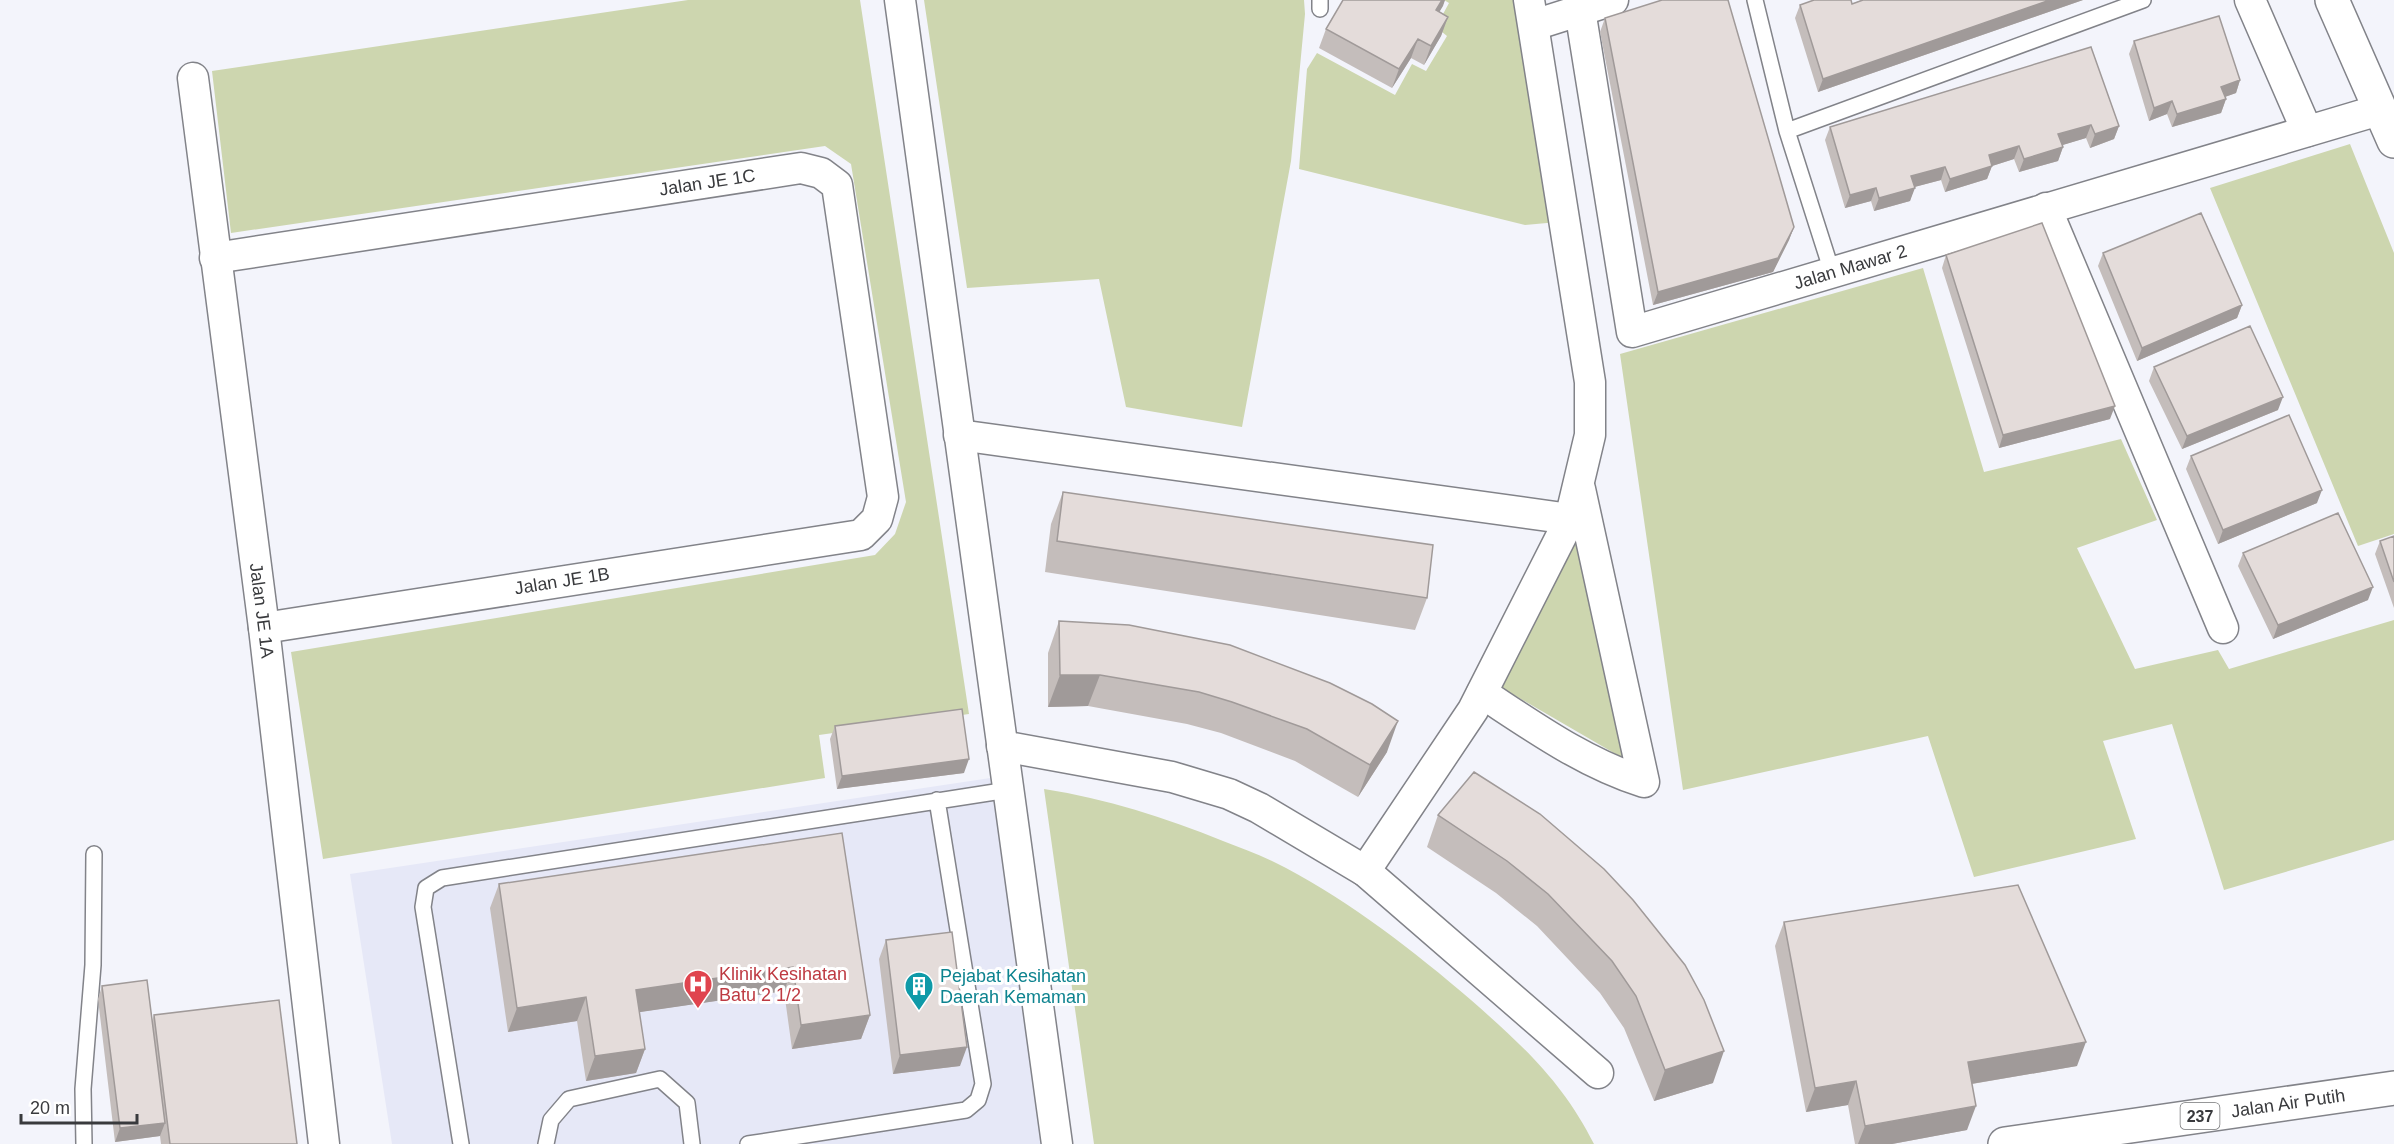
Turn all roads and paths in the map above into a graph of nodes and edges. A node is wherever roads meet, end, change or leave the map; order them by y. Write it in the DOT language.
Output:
graph roads {
  1 [pos="900,0"];
  2 [pos="1613,0"];
  3 [pos="1755,0"];
  4 [pos="2143,0"];
  5 [pos="2250,0"];
  6 [pos="2332,0"];
  7 [pos="1580,10"];
  8 [pos="1532,13"];
  9 [pos="193,78"];
  10 [pos="2379,110"];
  11 [pos="1787,131"];
  12 [pos="2307,131"];
  13 [pos="2394,141"];
  14 [pos="2046,208"];
  15 [pos="215,258"];
  16 [pos="1832,272"];
  17 [pos="959,435"];
  18 [pos="1579,482"];
  19 [pos="1570,519"];
  20 [pos="861,535"];
  21 [pos="264,628"];
  22 [pos="2223,628"];
  23 [pos="1482,693"];
  24 [pos="1002,746"];
  25 [pos="1008,790"];
  26 [pos="938,800"];
  27 [pos="94,854"];
  28 [pos="1365,871"];
  29 [pos="1598,1072"];
  30 [pos="2394,1088"];
  31 [pos="84,1144"];
  32 [pos="324,1144"];
  33 [pos="461,1144"];
  34 [pos="546,1144"];
  35 [pos="692,1144"];
  36 [pos="748,1144"];
  37 [pos="1057,1144"];
  38 [pos="2005,1144"];
  1 -- 17 [label="street"];
  2 -- 7 [label="street"];
  3 -- 11 [label="lane"];
  4 -- 11 [label="lane"];
  5 -- 12 [label="street"];
  6 -- 10 [label="main road"];
  7 -- 8 [label="street"];
  7 -- 16 [label="street, Jalan Mawar 2"];
  8 -- 18 [label="street"];
  9 -- 15 [label="street, Jalan JE 1A"];
  10 -- 12 [label="street, Jalan Mawar 2"];
  10 -- 13 [label="main road"];
  11 -- 16 [label="lane"];
  12 -- 14 [label="street, Jalan Mawar 2"];
  14 -- 16 [label="street, Jalan Mawar 2"];
  14 -- 22 [label="street"];
  15 -- 20 [label="street, Jalan JE 1C"];
  15 -- 21 [label="street, Jalan JE 1A"];
  17 -- 19 [label="street"];
  17 -- 24 [label="street"];
  18 -- 19 [label="street"];
  18 -- 23 [label="street"];
  19 -- 23 [label="street"];
  20 -- 21 [label="street, Jalan JE 1B"];
  21 -- 32 [label="street, Jalan JE 1A"];
  23 -- 28 [label="street"];
  24 -- 25 [label="street"];
  24 -- 28 [label="street"];
  25 -- 26 [label="lane"];
  25 -- 37 [label="street"];
  26 -- 33 [label="lane"];
  26 -- 36 [label="lane"];
  27 -- 31 [label="lane"];
  28 -- 29 [label="street"];
  30 -- 38 [label="main road, Jalan Air Putih / 237"];
  34 -- 35 [label="lane"];
}
